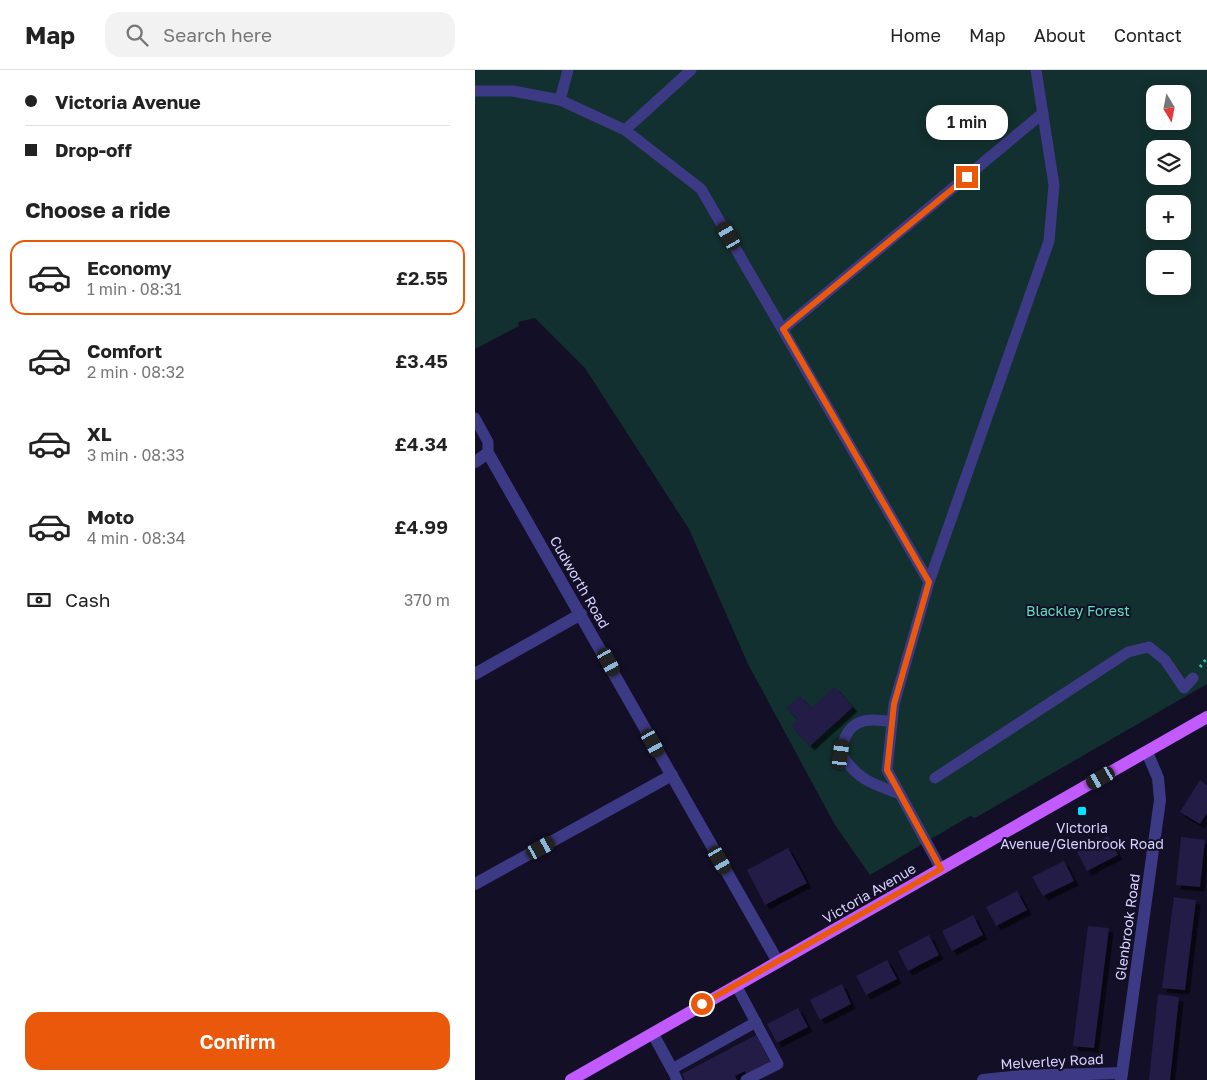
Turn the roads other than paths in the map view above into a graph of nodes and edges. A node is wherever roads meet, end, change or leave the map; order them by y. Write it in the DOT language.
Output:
graph roads {
  1 [pos="568,70"];
  2 [pos="691,70"];
  3 [pos="1037,70"];
  4 [pos="475,91"];
  5 [pos="560,100"];
  6 [pos="1043,113"];
  7 [pos="625,130"];
  8 [pos="783,329"];
  9 [pos="475,418"];
  10 [pos="489,452"];
  11 [pos="475,462"];
  12 [pos="929,582"];
  13 [pos="581,614"];
  14 [pos="475,674"];
  15 [pos="1193,678"];
  16 [pos="1207,717"];
  17 [pos="892,722"];
  18 [pos="1147,752"];
  19 [pos="671,775"];
  20 [pos="935,778"];
  21 [pos="900,794"];
  22 [pos="941,869"];
  23 [pos="475,884"];
  24 [pos="778,962"];
  25 [pos="736,985"];
  26 [pos="756,1022"];
  27 [pos="653,1034"];
  28 [pos="674,1074"];
  29 [pos="1121,1076"];
  30 [pos="571,1080"];
  31 [pos="746,1080"];
  32 [pos="983,1080"];
  1 -- 5 [label="lane"];
  2 -- 7 [label="lane"];
  3 -- 6 [label="lane"];
  4 -- 5 [label="lane"];
  5 -- 7 [label="lane"];
  6 -- 8 [label="lane"];
  6 -- 12 [label="lane"];
  7 -- 8 [label="lane"];
  8 -- 12 [label="lane"];
  9 -- 10 [label="lane"];
  10 -- 11 [label="street"];
  10 -- 13 [label="street, Cudworth Road"];
  12 -- 17 [label="lane"];
  13 -- 14 [label="street"];
  13 -- 19 [label="street, Cudworth Road"];
  15 -- 20 [label="lane"];
  16 -- 18 [label="main road, Victoria Avenue"];
  17 -- 21 [label="lane"];
  17 -- 21 [label="lane"];
  18 -- 22 [label="main road, Victoria Avenue"];
  18 -- 29 [label="street, Glenbrook Road"];
  19 -- 23 [label="street"];
  19 -- 24 [label="street, Cudworth Road"];
  21 -- 22 [label="lane"];
  22 -- 24 [label="main road, Victoria Avenue"];
  24 -- 25 [label="main road, Victoria Avenue"];
  25 -- 26 [label="lane"];
  25 -- 27 [label="main road, Victoria Avenue"];
  26 -- 28 [label="lane"];
  26 -- 31 [label="lane"];
  27 -- 28 [label="street"];
  27 -- 30 [label="main road, Victoria Avenue"];
  29 -- 32 [label="street, Melverley Road"];
}
